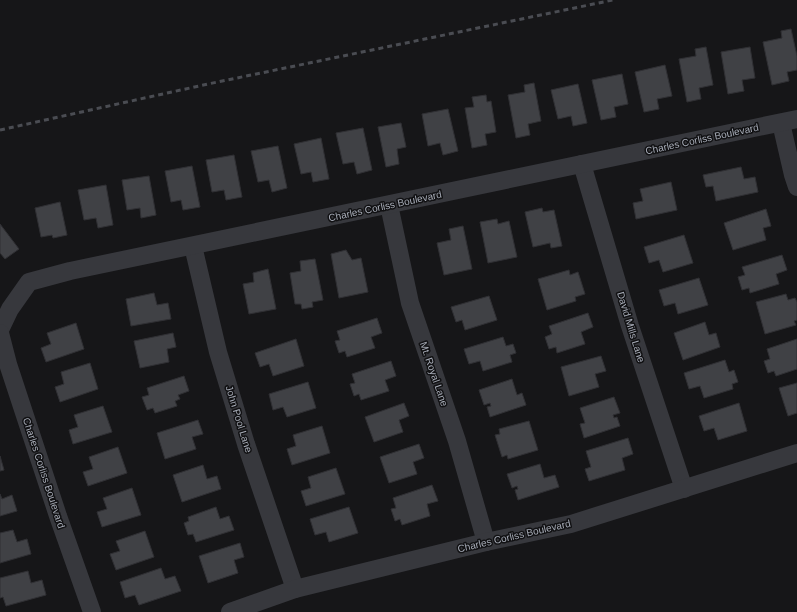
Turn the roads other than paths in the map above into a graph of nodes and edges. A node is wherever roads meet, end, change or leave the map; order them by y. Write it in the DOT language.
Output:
graph roads {
  1 [pos="789,121"];
  2 [pos="582,164"];
  3 [pos="797,187"];
  4 [pos="389,205"];
  5 [pos="193,246"];
  6 [pos="0,332"];
  7 [pos="797,453"];
  8 [pos="684,489"];
  9 [pos="486,542"];
  10 [pos="295,589"];
  11 [pos="92,612"];
  12 [pos="230,612"];
  1 -- 2 [label="street, Charles Corliss Boulevard"];
  1 -- 3 [label="street"];
  2 -- 4 [label="street, Charles Corliss Boulevard"];
  2 -- 8 [label="street, David Mills Lane"];
  4 -- 5 [label="street, Charles Corliss Boulevard"];
  4 -- 9 [label="street, Mt. Royal Lane"];
  5 -- 6 [label="street, Charles Corliss Boulevard"];
  5 -- 10 [label="street, John Pool Lane"];
  6 -- 11 [label="street, Charles Corliss Boulevard"];
  7 -- 8 [label="street, Charles Corliss Boulevard"];
  8 -- 9 [label="street, Charles Corliss Boulevard"];
  9 -- 10 [label="street, Charles Corliss Boulevard"];
  10 -- 12 [label="street, Charles Corliss Boulevard"];
}
